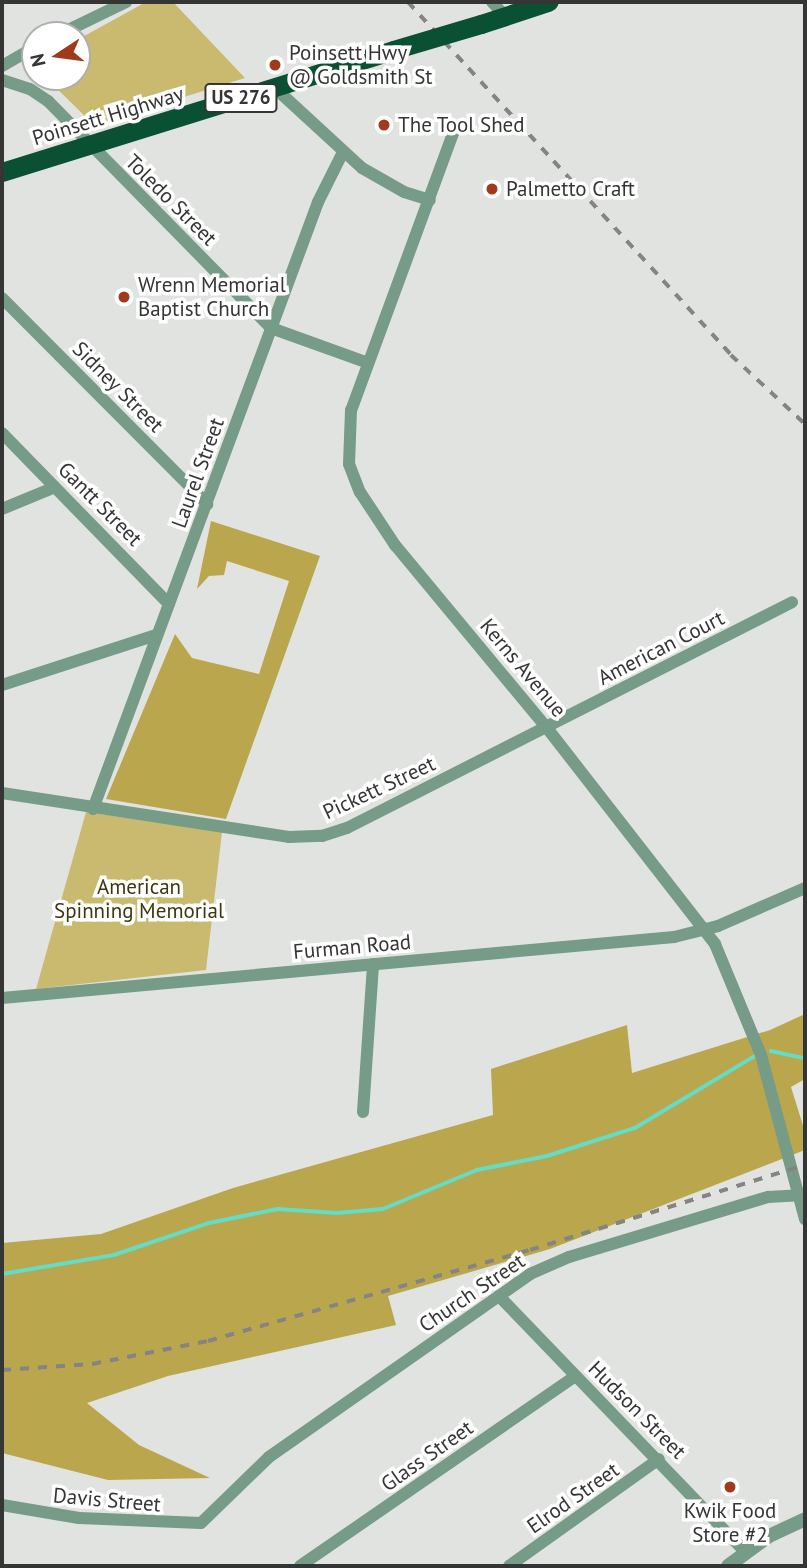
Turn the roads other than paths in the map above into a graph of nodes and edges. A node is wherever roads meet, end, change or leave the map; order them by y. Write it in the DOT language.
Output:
graph roads {
  1 [pos="126,2"];
  2 [pos="544,3"];
  3 [pos="499,9"];
  4 [pos="87,21"];
  5 [pos="21,55"];
  6 [pos="2,66"];
  7 [pos="2,80"];
  8 [pos="275,88"];
  9 [pos="455,128"];
  10 [pos="89,145"];
  11 [pos="343,152"];
  12 [pos="2,172"];
  13 [pos="430,200"];
  14 [pos="2,298"];
  15 [pos="271,328"];
  16 [pos="368,363"];
  17 [pos="2,433"];
  18 [pos="55,486"];
  19 [pos="207,503"];
  20 [pos="2,509"];
  21 [pos="792,602"];
  22 [pos="169,604"];
  23 [pos="156,635"];
  24 [pos="2,685"];
  25 [pos="547,728"];
  26 [pos="2,793"];
  27 [pos="93,809"];
  28 [pos="805,888"];
  29 [pos="705,930"];
  30 [pos="373,964"];
  31 [pos="2,998"];
  32 [pos="363,1112"];
  33 [pos="802,1195"];
  34 [pos="805,1219"];
  35 [pos="499,1296"];
  36 [pos="575,1376"];
  37 [pos="659,1459"];
  38 [pos="2,1505"];
  39 [pos="209,1519"];
  40 [pos="805,1519"];
  41 [pos="746,1553"];
  42 [pos="300,1566"];
  43 [pos="509,1566"];
  44 [pos="728,1566"];
  1 -- 4 [label="street"];
  2 -- 3 [label="highway, Poinsett Highway / US 276"];
  3 -- 8 [label="highway, Poinsett Highway / US 276, bridge"];
  5 -- 6 [label="street"];
  7 -- 10 [label="street, Toledo Street"];
  8 -- 10 [label="highway, Poinsett Highway / US 276"];
  8 -- 11 [label="street"];
  9 -- 13 [label="street, Kerns Avenue"];
  10 -- 12 [label="highway, Poinsett Highway / US 276"];
  10 -- 15 [label="street, Toledo Street"];
  11 -- 13 [label="street"];
  11 -- 15 [label="street, Laurel Street"];
  13 -- 16 [label="street, Kerns Avenue"];
  14 -- 19 [label="street, Sidney Street"];
  15 -- 16 [label="street, Toledo Street"];
  15 -- 19 [label="street, Laurel Street"];
  16 -- 25 [label="street, Kerns Avenue"];
  17 -- 18 [label="street, Gantt Street"];
  18 -- 20 [label="street"];
  18 -- 22 [label="street, Gantt Street"];
  19 -- 22 [label="street, Laurel Street"];
  21 -- 25 [label="street, American Court"];
  22 -- 23 [label="street, Laurel Street"];
  23 -- 24 [label="street"];
  23 -- 27 [label="street, Laurel Street"];
  25 -- 27 [label="street, Pickett Street"];
  25 -- 29 [label="street, Kerns Avenue"];
  26 -- 27 [label="street, Pickett Street"];
  28 -- 29 [label="street, Furman Road"];
  29 -- 30 [label="street, Furman Road"];
  29 -- 33 [label="street, Kerns Avenue"];
  30 -- 31 [label="street, Furman Road"];
  30 -- 32 [label="street"];
  33 -- 34 [label="street, Kerns Avenue"];
  33 -- 35 [label="street, Church Street"];
  35 -- 36 [label="street, Hudson Street"];
  35 -- 39 [label="street, Church Street"];
  36 -- 37 [label="street, Hudson Street"];
  36 -- 42 [label="street, Glass Street"];
  37 -- 41 [label="street, Hudson Street"];
  37 -- 43 [label="street, Elrod Street"];
  38 -- 39 [label="street, Davis Street"];
  40 -- 41 [label="street"];
  41 -- 44 [label="street"];
}
